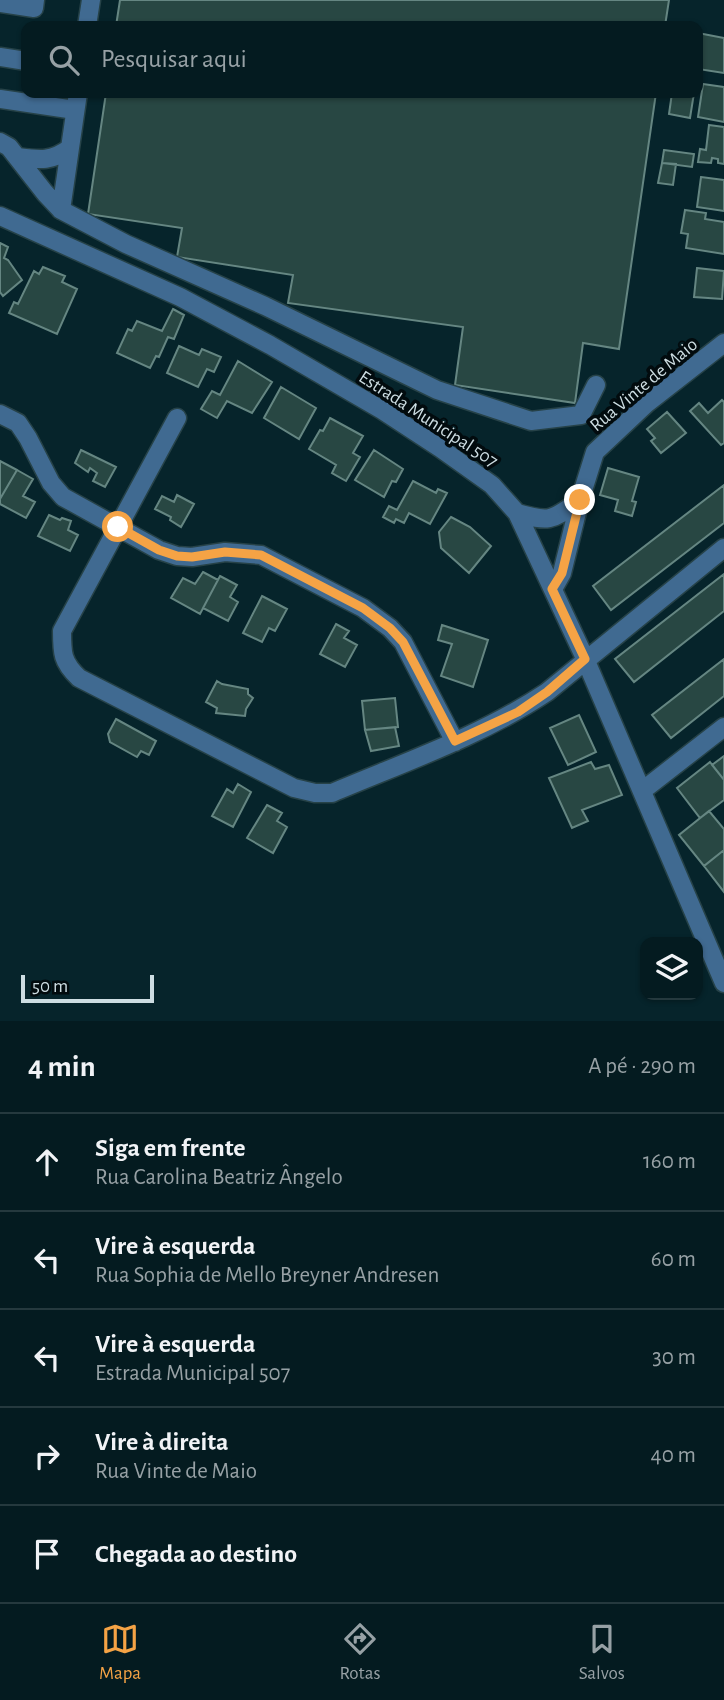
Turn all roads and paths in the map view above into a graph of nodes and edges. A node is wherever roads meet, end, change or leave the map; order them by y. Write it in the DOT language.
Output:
graph roads {
  1 [pos="35,0"];
  2 [pos="91,0"];
  3 [pos="0,3"];
  4 [pos="89,21"];
  5 [pos="0,57"];
  6 [pos="21,60"];
  7 [pos="0,99"];
  8 [pos="77,101"];
  9 [pos="0,142"];
  10 [pos="70,148"];
  11 [pos="18,157"];
  12 [pos="61,210"];
  13 [pos="0,216"];
  14 [pos="724,343"];
  15 [pos="596,385"];
  16 [pos="0,414"];
  17 [pos="177,418"];
  18 [pos="580,500"];
  19 [pos="517,513"];
  20 [pos="118,527"];
  21 [pos="724,548"];
  22 [pos="552,589"];
  23 [pos="585,659"];
  24 [pos="724,727"];
  25 [pos="455,741"];
  26 [pos="642,791"];
  27 [pos="724,983"];
  1 -- 3 [label="street"];
  2 -- 4 [label="street"];
  5 -- 6 [label="street"];
  7 -- 8 [label="street"];
  8 -- 10 [label="street"];
  9 -- 11 [label="street"];
  10 -- 11 [label="street"];
  10 -- 12 [label="street"];
  11 -- 12 [label="street"];
  12 -- 15 [label="street"];
  13 -- 19 [label="street, Estrada Municipal 507"];
  14 -- 18 [label="street, Rua Vinte de Maio"];
  16 -- 20 [label="street"];
  17 -- 20 [label="street"];
  18 -- 19 [label="street"];
  18 -- 22 [label="street, Rua Vinte de Maio"];
  19 -- 22 [label="street, Estrada Municipal 507"];
  20 -- 25 [label="street"];
  20 -- 25 [label="street"];
  21 -- 23 [label="street"];
  22 -- 23 [label="street, Estrada Municipal 507"];
  23 -- 25 [label="street"];
  23 -- 26 [label="street, Estrada Municipal 507"];
  24 -- 26 [label="street"];
  26 -- 27 [label="street, Estrada Municipal 507"];
}
